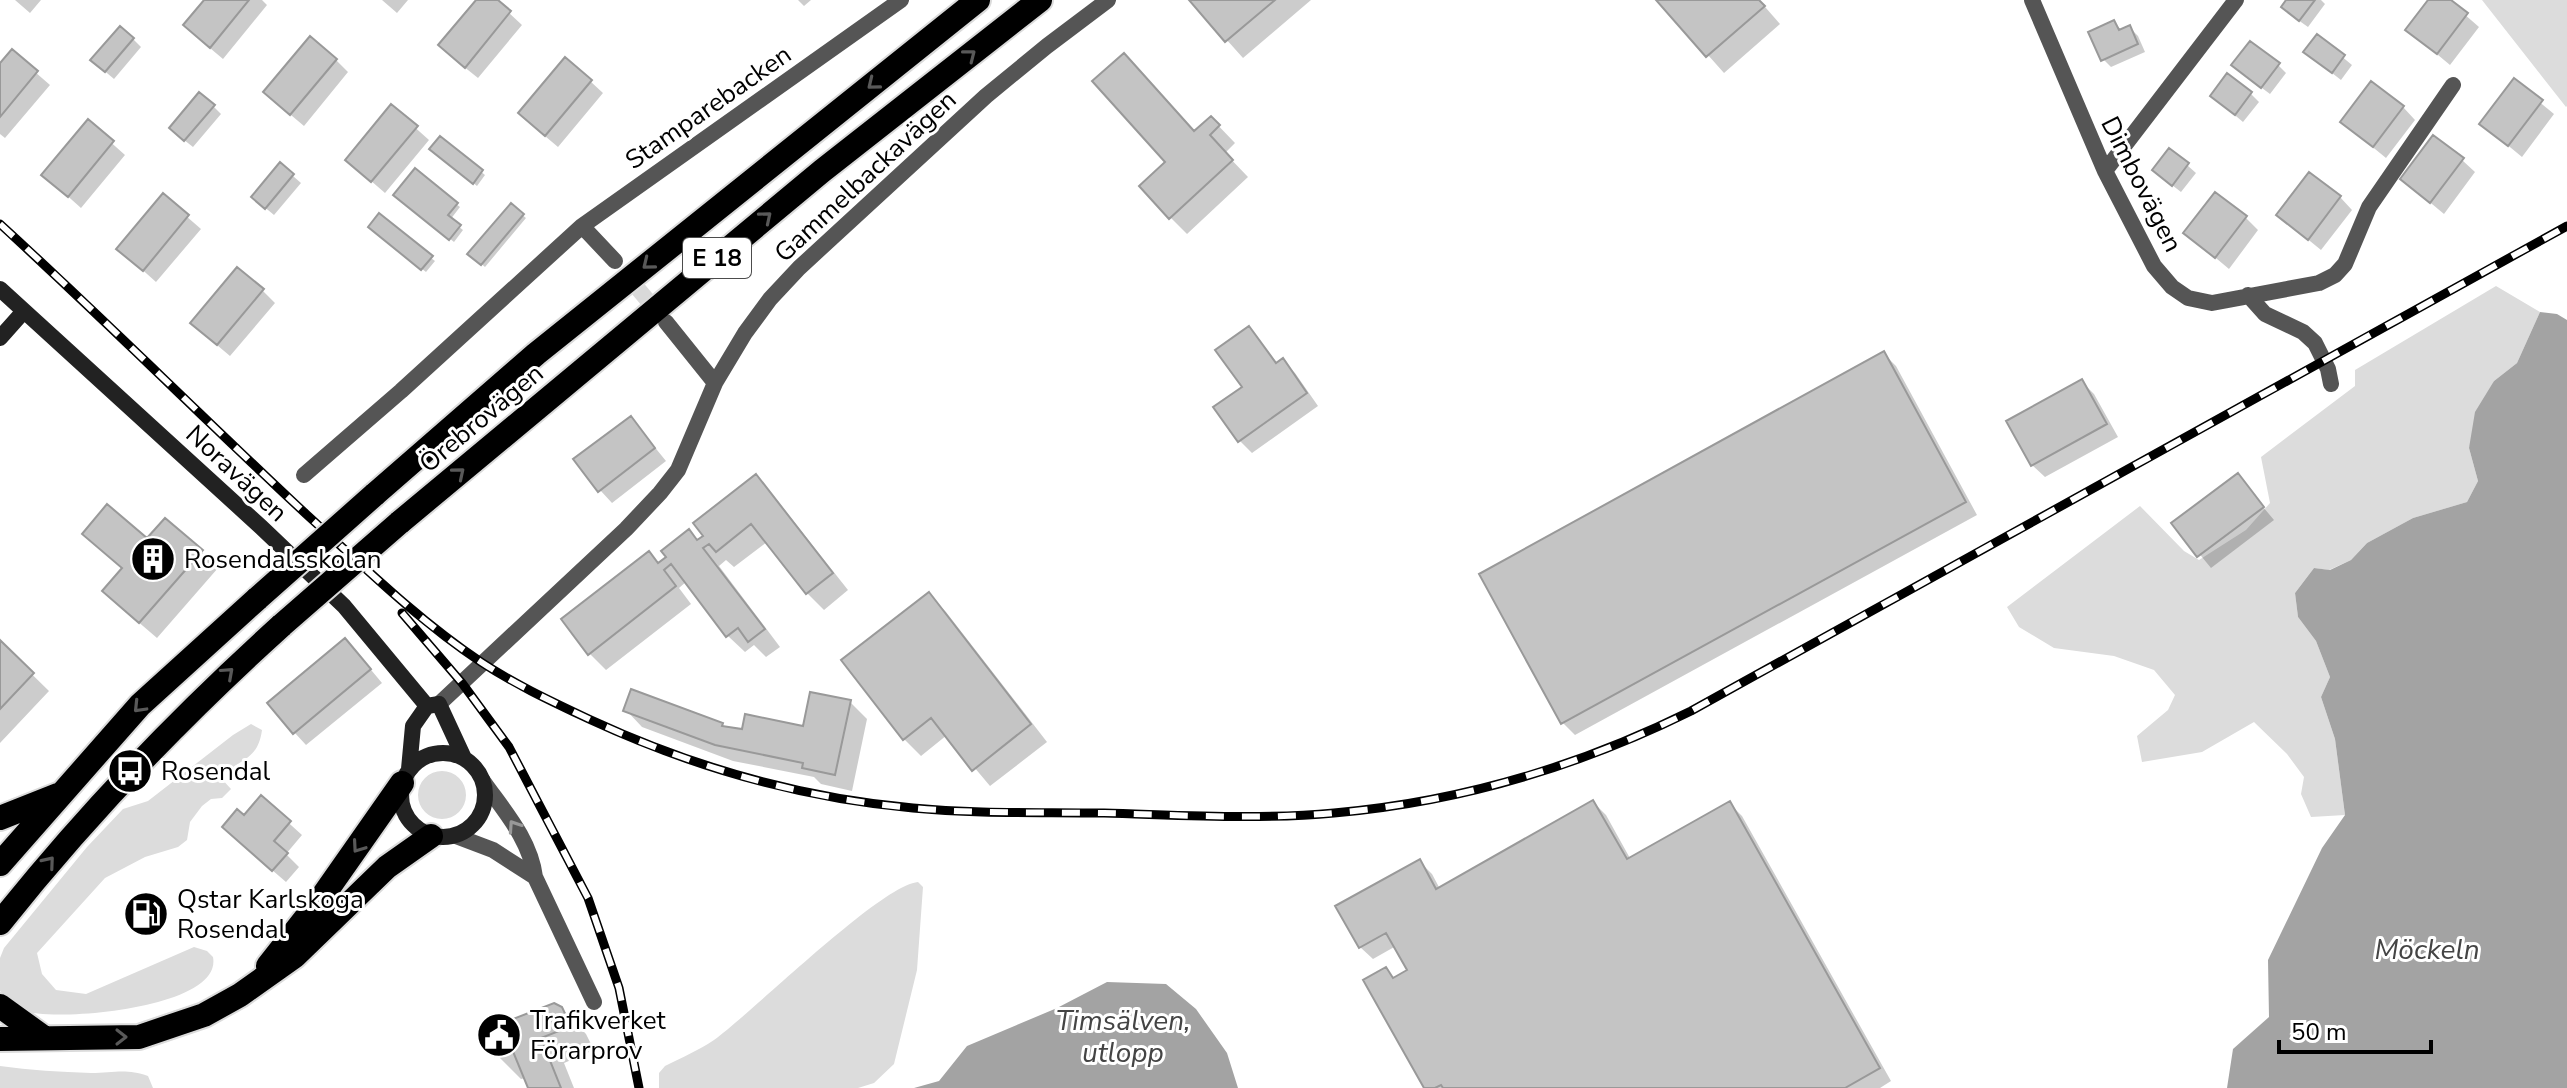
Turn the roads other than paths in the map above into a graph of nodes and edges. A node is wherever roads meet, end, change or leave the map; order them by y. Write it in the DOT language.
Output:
graph roads {
  1 [pos="901,0"];
  2 [pos="978,0"];
  3 [pos="1040,0"];
  4 [pos="1108,0"];
  5 [pos="2032,0"];
  6 [pos="2236,0"];
  7 [pos="2453,85"];
  8 [pos="2105,171"];
  9 [pos="582,226"];
  10 [pos="615,261"];
  11 [pos="0,289"];
  12 [pos="2248,295"];
  13 [pos="24,311"];
  14 [pos="666,322"];
  15 [pos="0,338"];
  16 [pos="715,383"];
  17 [pos="2331,384"];
  18 [pos="304,475"];
  19 [pos="433,705"];
  20 [pos="464,758"];
  21 [pos="405,776"];
  22 [pos="483,781"];
  23 [pos="60,794"];
  24 [pos="0,818"];
  25 [pos="431,836"];
  26 [pos="456,836"];
  27 [pos="0,864"];
  28 [pos="535,877"];
  29 [pos="0,923"];
  30 [pos="257,981"];
  31 [pos="594,1002"];
  32 [pos="0,1006"];
  33 [pos="43,1037"];
  34 [pos="0,1039"];
  1 -- 9 [label="street, Stamparebacken"];
  2 -- 23 [label="highway, Örebrovägen / E 18, one-way, bridge"];
  29 -- 3 [label="highway, Örebrovägen / E 18, one-way, bridge"];
  4 -- 16 [label="street, Gammelbackavägen"];
  5 -- 8 [label="street, Dimbovägen"];
  6 -- 8 [label="street"];
  7 -- 12 [label="street, Dimbovägen"];
  8 -- 12 [label="street, Dimbovägen"];
  9 -- 10 [label="street"];
  9 -- 18 [label="street, Stamparebacken"];
  11 -- 13 [label="street, Noravägen"];
  12 -- 17 [label="street"];
  13 -- 15 [label="street"];
  13 -- 19 [label="street, Noravägen"];
  14 -- 16 [label="street"];
  16 -- 19 [label="street, Gammelbackavägen"];
  19 -- 20 [label="street, Noravägen"];
  19 -- 21 [label="street"];
  20 -- 21 [label="street"];
  20 -- 22 [label="street"];
  21 -- 25 [label="street"];
  21 -- 30 [label="highway, one-way"];
  22 -- 26 [label="street"];
  28 -- 22 [label="street, one-way"];
  23 -- 24 [label="highway"];
  23 -- 27 [label="highway, Örebrovägen / E 18"];
  25 -- 26 [label="street"];
  25 -- 30 [label="highway"];
  26 -- 28 [label="street"];
  28 -- 31 [label="street"];
  33 -- 30 [label="highway, one-way"];
  32 -- 33 [label="highway"];
  33 -- 34 [label="highway"];
}
